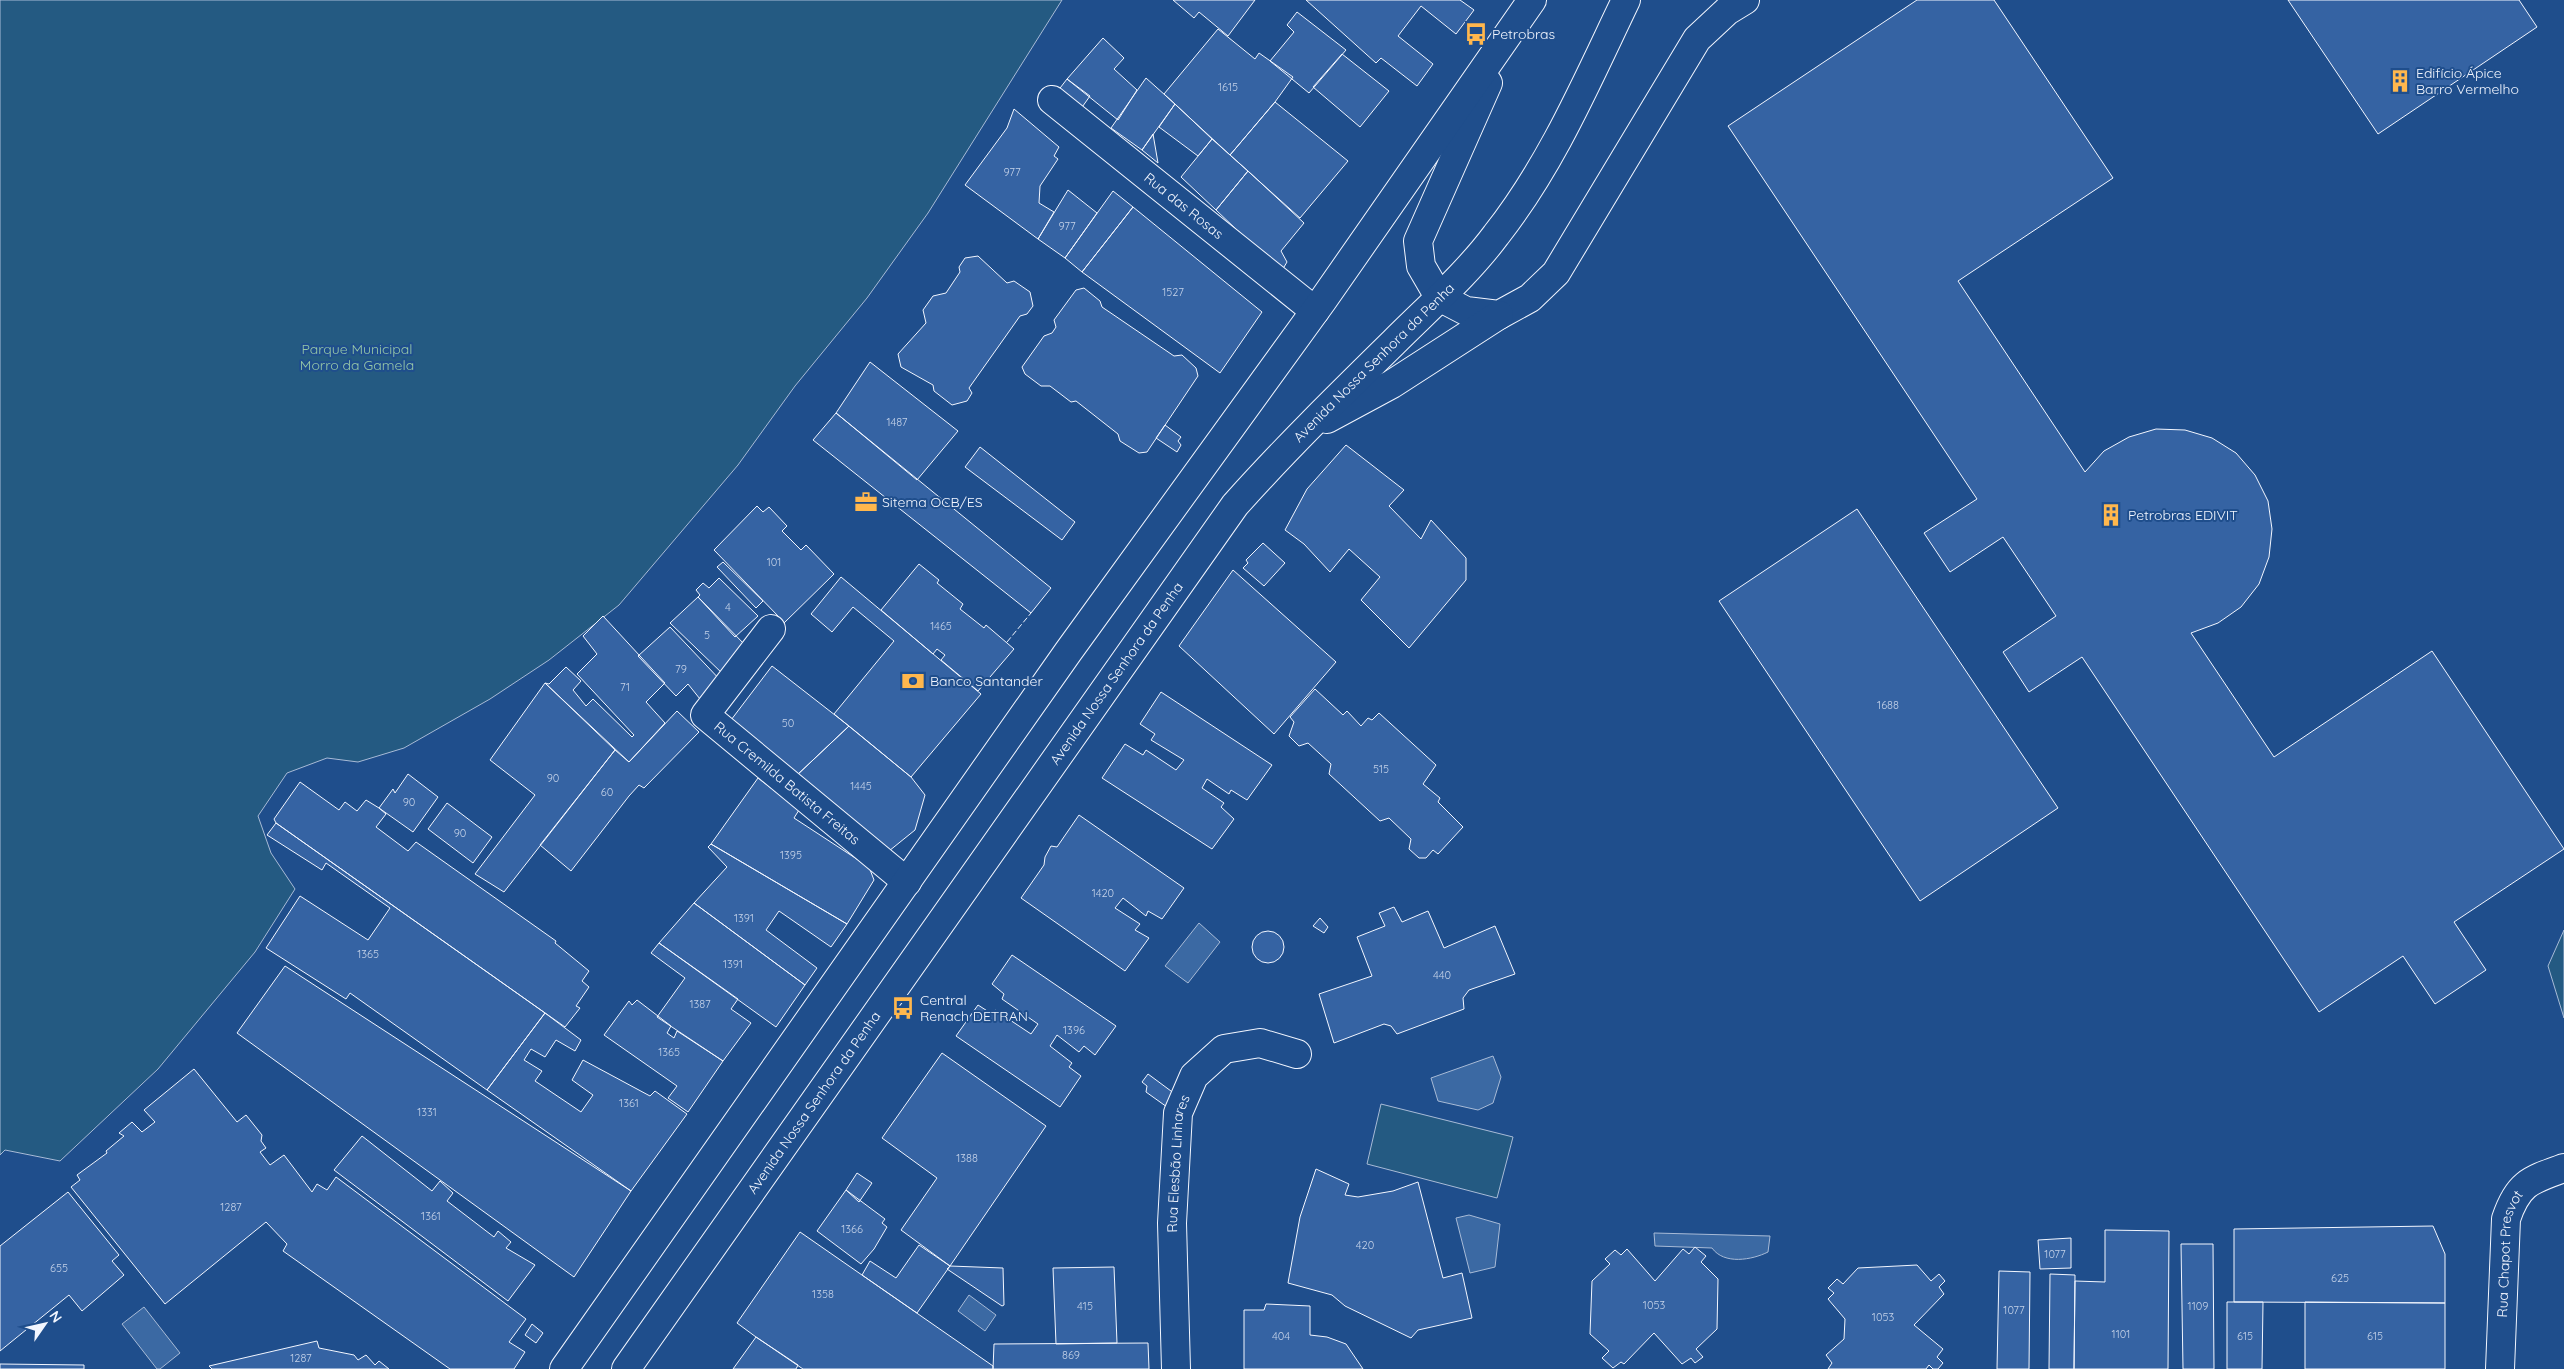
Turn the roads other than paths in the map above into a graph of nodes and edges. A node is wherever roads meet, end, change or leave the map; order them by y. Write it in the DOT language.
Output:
graph roads {
  1 [pos="1532,0"];
  2 [pos="1626,0"];
  3 [pos="1745,0"];
  4 [pos="1514,25"];
  5 [pos="1052,100"];
  6 [pos="1440,297"];
  7 [pos="1315,311"];
  8 [pos="1499,315"];
  9 [pos="1300,434"];
  10 [pos="771,629"];
  11 [pos="907,882"];
  12 [pos="1298,1054"];
  13 [pos="2564,1168"];
  14 [pos="564,1369"];
  15 [pos="626,1369"];
  16 [pos="1176,1369"];
  17 [pos="2500,1369"];
  1 -- 4 [label="main road"];
  2 -- 6 [label="main road, Avenida Nossa Senhora da Penha"];
  3 -- 8 [label="main road"];
  4 -- 6 [label="main road"];
  4 -- 7 [label="main road"];
  5 -- 7 [label="main road, Rua das Rosas"];
  6 -- 8 [label="main road"];
  6 -- 9 [label="main road, Avenida Nossa Senhora da Penha"];
  7 -- 11 [label="main road"];
  8 -- 9 [label="main road"];
  9 -- 15 [label="main road, Avenida Nossa Senhora da Penha"];
  10 -- 11 [label="main road, Rua Cremilda Batista Freitas"];
  11 -- 14 [label="main road"];
  12 -- 16 [label="main road, Rua Elesbão Linhares"];
  13 -- 17 [label="main road, Rua Chapot Presvot"];
}
